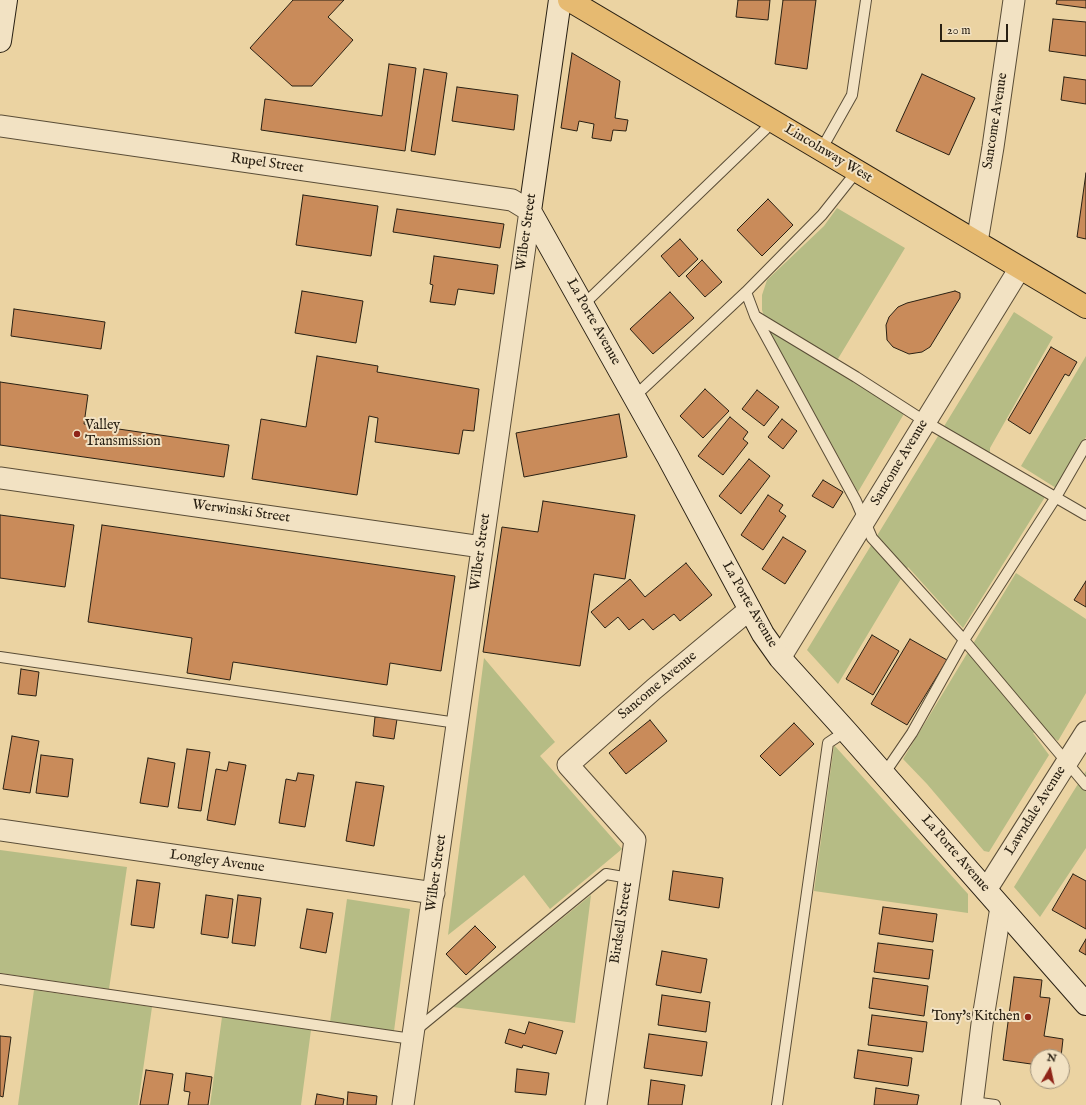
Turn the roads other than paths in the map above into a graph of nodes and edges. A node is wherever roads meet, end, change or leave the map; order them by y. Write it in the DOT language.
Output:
graph roads {
  1 [pos="6,0"];
  2 [pos="560,0"];
  3 [pos="569,0"];
  4 [pos="866,0"];
  5 [pos="1014,0"];
  6 [pos="0,41"];
  7 [pos="773,122"];
  8 [pos="0,126"];
  9 [pos="821,150"];
  10 [pos="857,171"];
  11 [pos="530,211"];
  12 [pos="976,242"];
  13 [pos="1020,268"];
  14 [pos="746,292"];
  15 [pos="583,306"];
  16 [pos="1086,308"];
  17 [pos="755,316"];
  18 [pos="634,396"];
  19 [pos="926,422"];
  20 [pos="1086,445"];
  21 [pos="0,478"];
  22 [pos="1056,497"];
  23 [pos="1086,515"];
  24 [pos="865,521"];
  25 [pos="482,547"];
  26 [pos="750,609"];
  27 [pos="964,640"];
  28 [pos="0,657"];
  29 [pos="780,658"];
  30 [pos="457,723"];
  31 [pos="846,730"];
  32 [pos="1086,732"];
  33 [pos="1067,763"];
  34 [pos="568,765"];
  35 [pos="884,774"];
  36 [pos="1086,785"];
  37 [pos="0,830"];
  38 [pos="629,878"];
  39 [pos="986,890"];
  40 [pos="434,893"];
  41 [pos="1001,907"];
  42 [pos="0,979"];
  43 [pos="1086,1004"];
  44 [pos="413,1036"];
  45 [pos="972,1104"];
  46 [pos="403,1105"];
  47 [pos="596,1105"];
  48 [pos="777,1105"];
  49 [pos="995,1105"];
  1 -- 6 [label="street"];
  2 -- 11 [label="street, Wilber Street"];
  3 -- 7 [label="main road, Lincolnway West"];
  4 -- 9 [label="lane"];
  5 -- 12 [label="street, Sancome Avenue"];
  7 -- 9 [label="main road, Lincolnway West"];
  7 -- 15 [label="lane"];
  8 -- 11 [label="street, Rupel Street"];
  9 -- 10 [label="main road, Lincolnway West"];
  10 -- 12 [label="main road, Lincolnway West"];
  10 -- 14 [label="lane"];
  11 -- 15 [label="street, La Porte Avenue"];
  11 -- 25 [label="street, Wilber Street"];
  12 -- 13 [label="main road, Lincolnway West"];
  13 -- 16 [label="main road, Lincolnway West"];
  13 -- 19 [label="street, Sancome Avenue"];
  14 -- 17 [label="lane"];
  14 -- 18 [label="lane"];
  15 -- 18 [label="street, La Porte Avenue"];
  17 -- 19 [label="lane"];
  17 -- 24 [label="lane"];
  18 -- 26 [label="street, La Porte Avenue"];
  19 -- 22 [label="lane"];
  19 -- 24 [label="street, Sancome Avenue"];
  20 -- 22 [label="lane"];
  21 -- 25 [label="street, Werwinski Street"];
  22 -- 23 [label="lane"];
  22 -- 27 [label="lane"];
  24 -- 27 [label="lane"];
  24 -- 29 [label="street, Sancome Avenue"];
  25 -- 30 [label="street, Wilber Street"];
  26 -- 29 [label="street, La Porte Avenue"];
  26 -- 34 [label="street, Sancome Avenue"];
  27 -- 33 [label="lane"];
  27 -- 35 [label="lane"];
  28 -- 30 [label="lane"];
  29 -- 31 [label="street, La Porte Avenue"];
  30 -- 40 [label="street, Wilber Street"];
  31 -- 35 [label="street, La Porte Avenue"];
  31 -- 48 [label="lane"];
  32 -- 33 [label="street, Lawndale Avenue"];
  33 -- 36 [label="lane"];
  33 -- 39 [label="street, Lawndale Avenue"];
  34 -- 38 [label="street, Birdsell Street"];
  35 -- 39 [label="street, La Porte Avenue"];
  37 -- 40 [label="street, Longley Avenue"];
  38 -- 44 [label="lane"];
  38 -- 47 [label="street, Birdsell Street"];
  39 -- 41 [label="street, La Porte Avenue"];
  40 -- 44 [label="street, Wilber Street"];
  41 -- 43 [label="street, La Porte Avenue"];
  41 -- 45 [label="street"];
  42 -- 44 [label="lane"];
  44 -- 46 [label="street, Wilber Street"];
  45 -- 49 [label="lane"];
}
